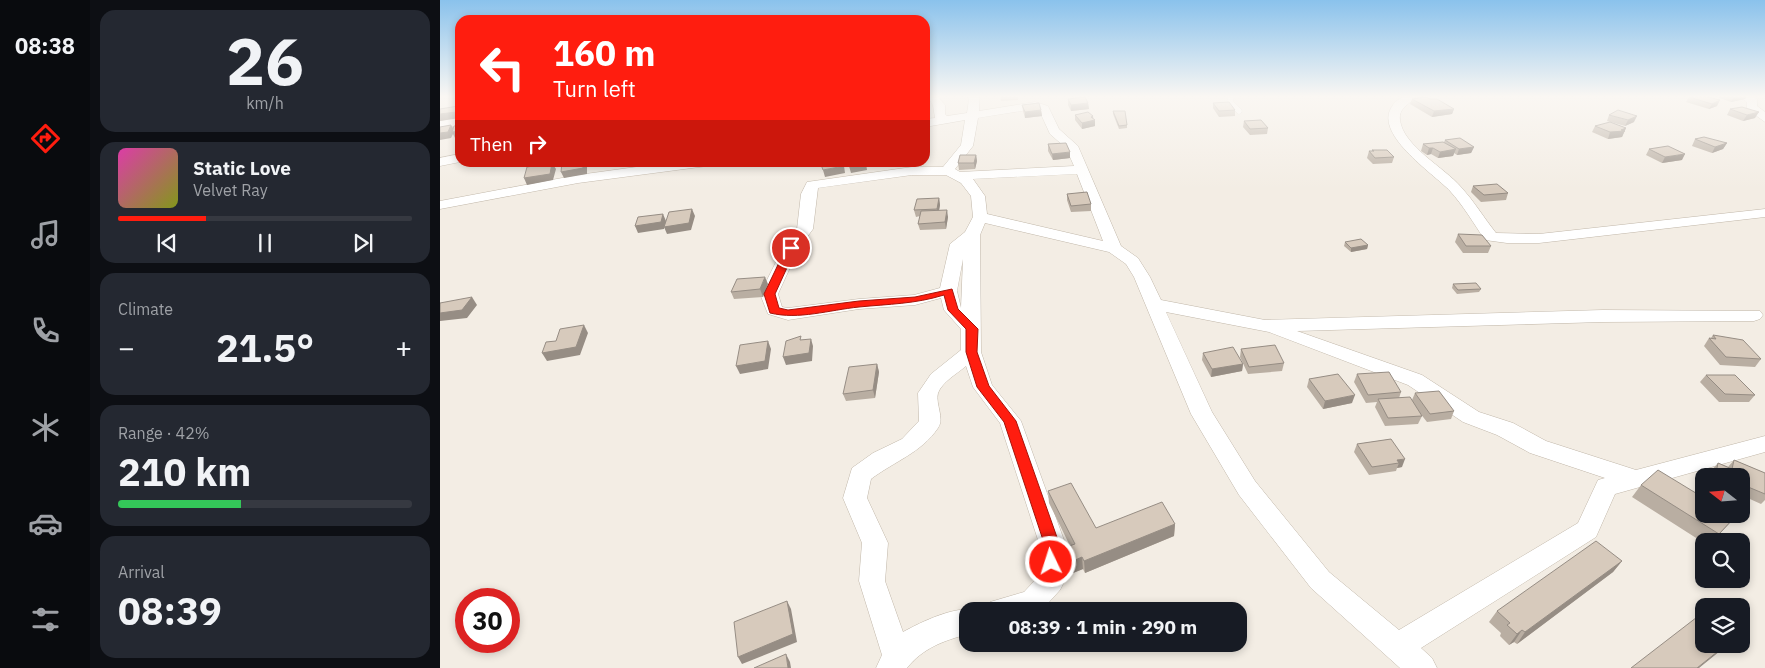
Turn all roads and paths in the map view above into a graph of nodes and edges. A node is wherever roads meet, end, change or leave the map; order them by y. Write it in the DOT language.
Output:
graph roads {
  1 [pos="970,127"];
  2 [pos="1052,127"];
  3 [pos="1395,127"];
  4 [pos="455,159"];
  5 [pos="440,162"];
  6 [pos="669,167"];
  7 [pos="1083,170"];
  8 [pos="953,174"];
  9 [pos="440,205"];
  10 [pos="1765,213"];
  11 [pos="976,226"];
  12 [pos="1114,248"];
  13 [pos="948,291"];
  14 [pos="1154,304"];
  15 [pos="1754,315"];
  16 [pos="1265,326"];
  17 [pos="972,329"];
  18 [pos="972,352"];
  19 [pos="1765,444"];
  20 [pos="1637,479"];
  21 [pos="1032,602"];
  22 [pos="959,623"];
  23 [pos="1398,647"];
  24 [pos="894,661"];
  25 [pos="1422,668"];
  1 -- 8 [label="street"];
  2 -- 7 [label="street"];
  3 -- 10 [label="street"];
  4 -- 5 [label="street"];
  6 -- 9 [label="street"];
  7 -- 8 [label="street"];
  7 -- 12 [label="street"];
  8 -- 11 [label="street"];
  8 -- 13 [label="street"];
  11 -- 12 [label="street"];
  11 -- 13 [label="street"];
  11 -- 17 [label="street"];
  12 -- 14 [label="street"];
  13 -- 17 [label="street"];
  14 -- 16 [label="street"];
  14 -- 23 [label="street"];
  15 -- 16 [label="street"];
  16 -- 20 [label="street"];
  17 -- 18 [label="street"];
  18 -- 21 [label="street"];
  18 -- 24 [label="street"];
  19 -- 20 [label="street"];
  20 -- 23 [label="street"];
  22 -- 24 [label="street"];
  23 -- 25 [label="street"];
}
